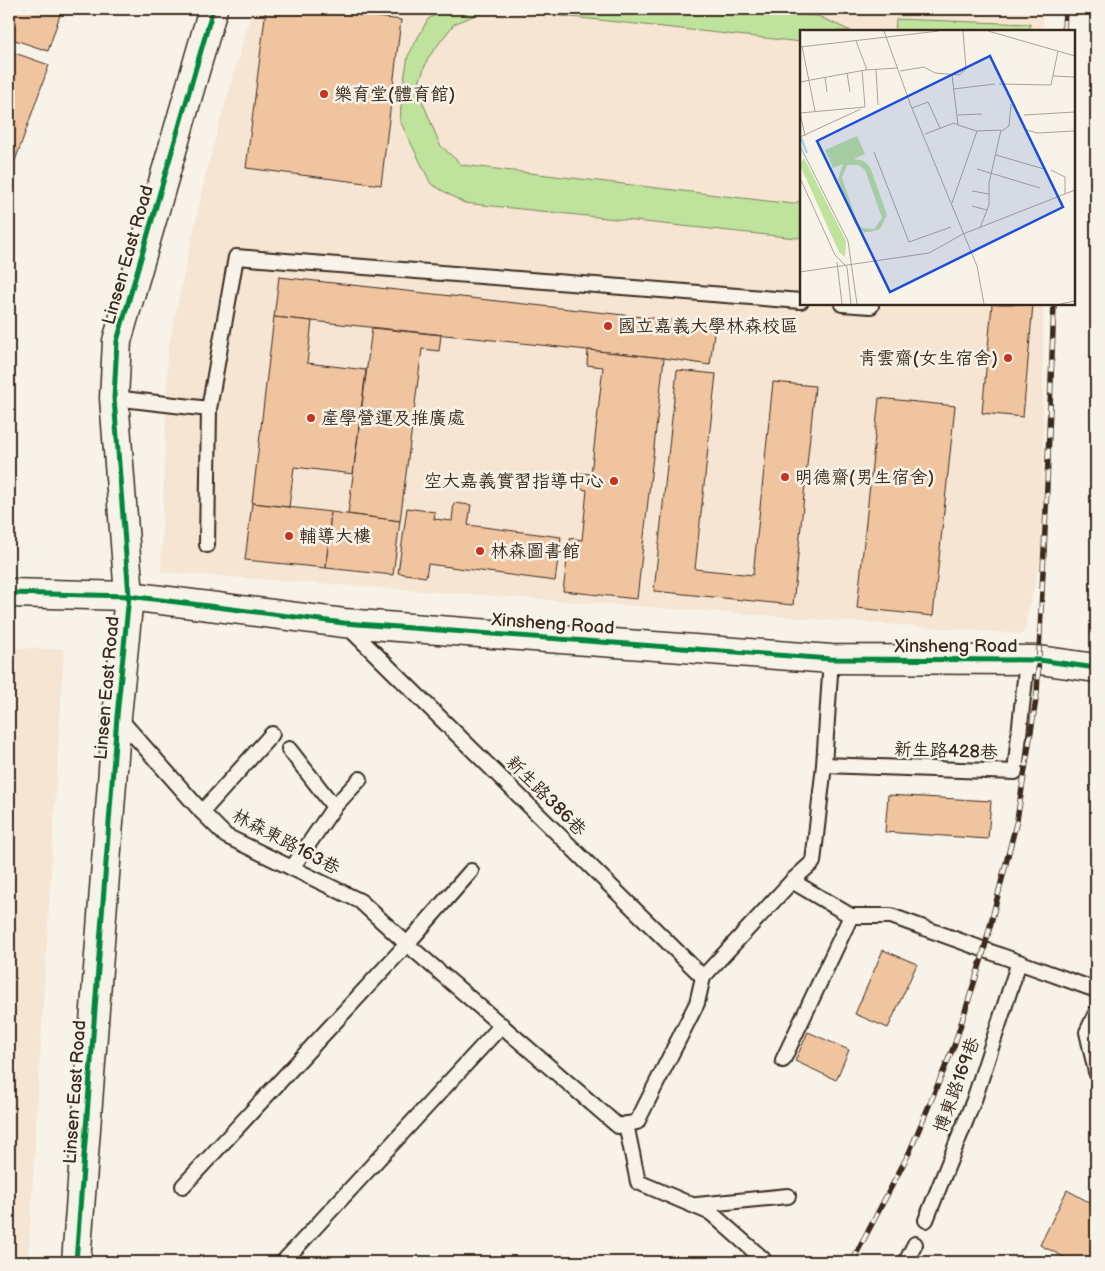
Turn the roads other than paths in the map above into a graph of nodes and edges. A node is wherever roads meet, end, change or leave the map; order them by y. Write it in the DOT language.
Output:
graph roads {
  1 [pos="213,9"];
  2 [pos="800,301"];
  3 [pos="856,305"];
  4 [pos="871,306"];
  5 [pos="114,398"];
  6 [pos="209,409"];
  7 [pos="207,545"];
  8 [pos="9,593"];
  9 [pos="129,596"];
  10 [pos="344,623"];
  11 [pos="831,659"];
  12 [pos="1027,660"];
  13 [pos="1096,668"];
  14 [pos="118,716"];
  15 [pos="272,734"];
  16 [pos="289,749"];
  17 [pos="824,765"];
  18 [pos="360,779"];
  19 [pos="334,807"];
  20 [pos="202,812"];
  21 [pos="292,868"];
  22 [pos="471,871"];
  23 [pos="792,881"];
  24 [pos="850,916"];
  25 [pos="407,944"];
  26 [pos="1019,962"];
  27 [pos="703,977"];
  28 [pos="1096,990"];
  29 [pos="1096,1012"];
  30 [pos="502,1025"];
  31 [pos="783,1060"];
  32 [pos="1096,1072"];
  33 [pos="626,1124"];
  34 [pos="183,1186"];
  35 [pos="788,1196"];
  36 [pos="694,1205"];
  37 [pos="926,1220"];
  38 [pos="915,1244"];
  39 [pos="763,1259"];
  40 [pos="76,1262"];
  41 [pos="283,1262"];
  42 [pos="906,1262"];
  1 -- 5 [label="main road, Linsen East Road"];
  2 -- 6 [label="lane"];
  3 -- 4 [label="lane"];
  5 -- 6 [label="lane"];
  5 -- 9 [label="main road, Linsen East Road"];
  6 -- 7 [label="lane"];
  8 -- 9 [label="main road, Xinsheng Road"];
  9 -- 10 [label="main road, Xinsheng Road"];
  9 -- 14 [label="main road, Linsen East Road"];
  10 -- 11 [label="main road, Xinsheng Road"];
  10 -- 27 [label="lane, 新生路386巷"];
  11 -- 12 [label="main road, Xinsheng Road"];
  11 -- 17 [label="lane"];
  12 -- 13 [label="main road, Xinsheng Road"];
  12 -- 17 [label="lane, 新生路428巷"];
  14 -- 20 [label="lane, 林森東路163巷"];
  14 -- 40 [label="main road, Linsen East Road"];
  15 -- 20 [label="lane"];
  16 -- 19 [label="lane"];
  17 -- 23 [label="lane"];
  18 -- 19 [label="lane"];
  19 -- 21 [label="lane"];
  20 -- 21 [label="lane, 林森東路163巷"];
  21 -- 25 [label="lane, 林森東路163巷"];
  22 -- 25 [label="lane"];
  23 -- 24 [label="lane"];
  23 -- 27 [label="lane"];
  24 -- 26 [label="lane"];
  24 -- 31 [label="lane"];
  25 -- 30 [label="lane, 林森東路163巷"];
  25 -- 34 [label="lane"];
  26 -- 28 [label="lane"];
  26 -- 37 [label="lane, 博東路169巷"];
  27 -- 33 [label="lane"];
  29 -- 32 [label="lane"];
  30 -- 33 [label="lane, 林森東路163巷"];
  30 -- 41 [label="lane"];
  33 -- 36 [label="lane"];
  35 -- 36 [label="lane"];
  36 -- 39 [label="lane"];
  38 -- 42 [label="lane"];
}
